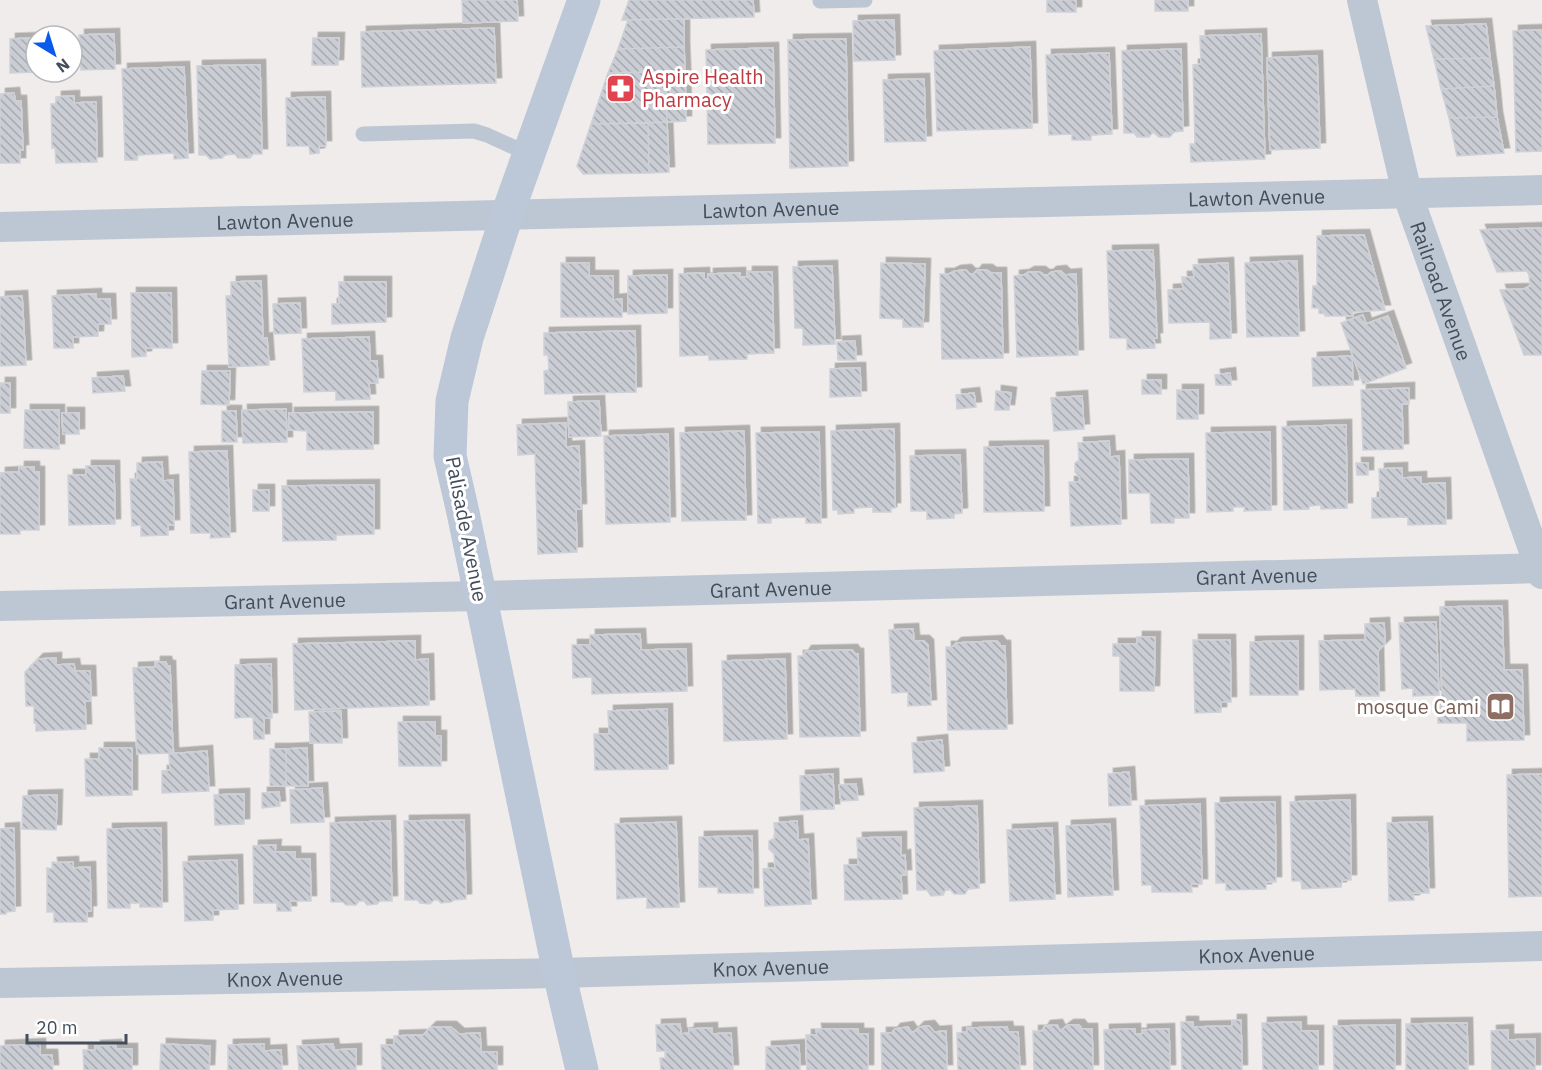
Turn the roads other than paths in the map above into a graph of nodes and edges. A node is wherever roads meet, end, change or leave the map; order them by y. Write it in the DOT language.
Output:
graph roads {
  1 [pos="584,0"];
  2 [pos="819,0"];
  3 [pos="865,0"];
  4 [pos="1362,0"];
  5 [pos="363,134"];
  6 [pos="530,154"];
  7 [pos="1542,190"];
  8 [pos="1407,193"];
  9 [pos="507,215"];
  10 [pos="0,227"];
  11 [pos="1541,570"];
  12 [pos="480,596"];
  13 [pos="0,606"];
  14 [pos="1542,946"];
  15 [pos="559,973"];
  16 [pos="0,983"];
  17 [pos="582,1070"];
  1 -- 6 [label="main road, Palisade Avenue"];
  2 -- 3 [label="lane"];
  4 -- 8 [label="street, Railroad Avenue"];
  5 -- 6 [label="lane"];
  6 -- 9 [label="main road, Palisade Avenue"];
  7 -- 8 [label="street, Lawton Avenue"];
  8 -- 9 [label="street, Lawton Avenue"];
  8 -- 11 [label="street, Railroad Avenue"];
  9 -- 10 [label="street, Lawton Avenue"];
  9 -- 12 [label="main road, Palisade Avenue"];
  11 -- 12 [label="street, Grant Avenue"];
  12 -- 13 [label="street, Grant Avenue"];
  12 -- 15 [label="main road, Palisade Avenue"];
  14 -- 15 [label="street, Knox Avenue"];
  15 -- 16 [label="street, Knox Avenue"];
  15 -- 17 [label="main road, Palisade Avenue"];
}
